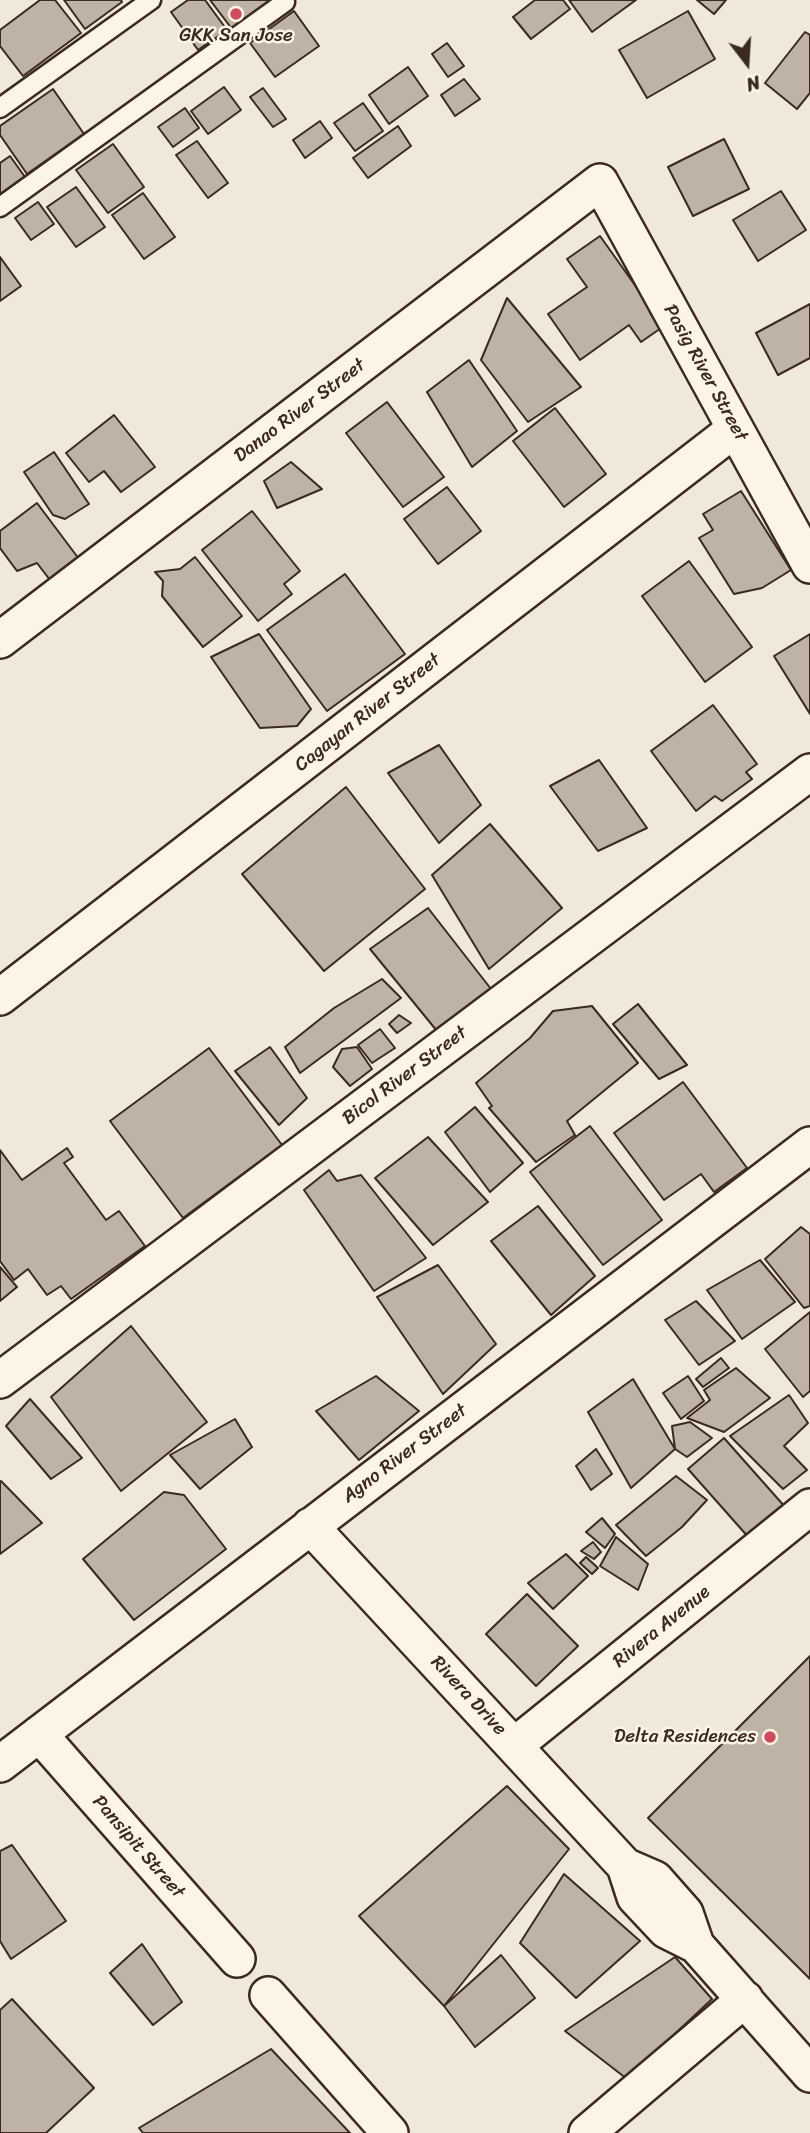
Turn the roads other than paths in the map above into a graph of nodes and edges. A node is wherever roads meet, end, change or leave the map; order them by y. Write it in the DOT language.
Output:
graph roads {
  1 [pos="151,0"];
  2 [pos="285,2"];
  3 [pos="0,108"];
  4 [pos="600,182"];
  5 [pos="0,206"];
  6 [pos="735,429"];
  7 [pos="810,565"];
  8 [pos="0,640"];
  9 [pos="810,772"];
  10 [pos="0,997"];
  11 [pos="810,1145"];
  12 [pos="0,1380"];
  13 [pos="810,1507"];
  14 [pos="310,1526"];
  15 [pos="39,1734"];
  16 [pos="514,1746"];
  17 [pos="0,1764"];
  18 [pos="237,1959"];
  19 [pos="268,1995"];
  20 [pos="745,1999"];
  21 [pos="810,2074"];
  22 [pos="390,2133"];
  23 [pos="587,2133"];
  1 -- 3 [label="lane"];
  2 -- 5 [label="lane"];
  4 -- 6 [label="street, Pasig River Street"];
  4 -- 8 [label="street, Danao River Street"];
  6 -- 7 [label="street, Pasig River Street"];
  6 -- 10 [label="street, Cagayan River Street"];
  9 -- 12 [label="street, Bicol River Street"];
  11 -- 14 [label="street, Agno River Street"];
  13 -- 16 [label="street, Rivera Avenue"];
  14 -- 15 [label="street, Agno River Street"];
  14 -- 16 [label="street, Rivera Drive"];
  15 -- 17 [label="street, Agno River Street"];
  15 -- 18 [label="street, Pansipit Street"];
  16 -- 20 [label="street, Rivera Drive"];
  19 -- 22 [label="street"];
  20 -- 21 [label="street, Rivera Drive"];
  20 -- 23 [label="street"];
}
